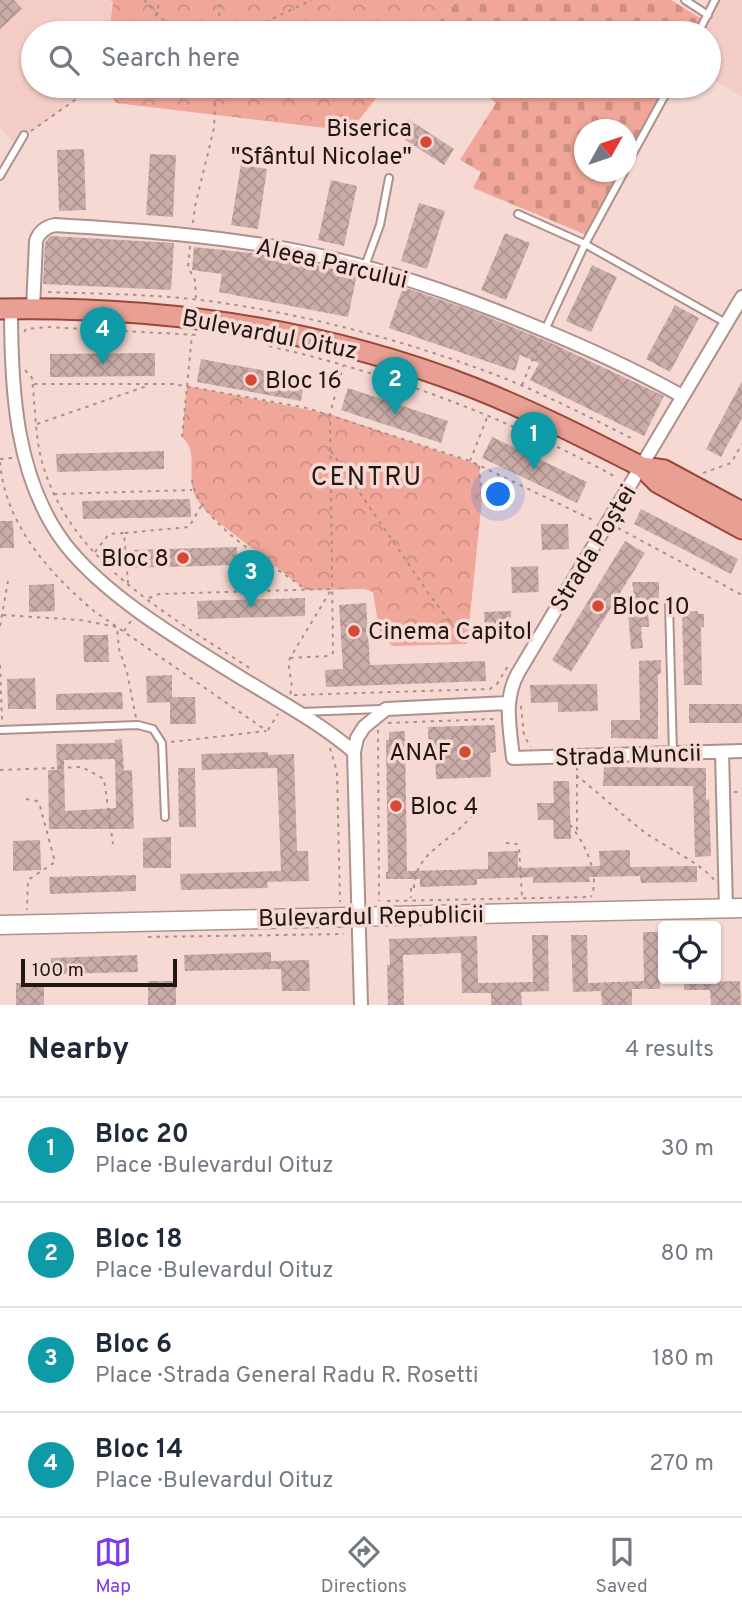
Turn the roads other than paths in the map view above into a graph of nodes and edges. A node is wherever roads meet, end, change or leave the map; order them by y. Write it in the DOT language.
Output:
graph roads {
  1 [pos="685,0"];
  2 [pos="715,0"];
  3 [pos="708,15"];
  4 [pos="705,21"];
  5 [pos="663,98"];
  6 [pos="24,135"];
  7 [pos="637,146"];
  8 [pos="0,176"];
  9 [pos="389,178"];
  10 [pos="619,182"];
  11 [pos="518,214"];
  12 [pos="585,244"];
  13 [pos="365,266"];
  14 [pos="742,297"];
  15 [pos="5,309"];
  16 [pos="33,309"];
  17 [pos="726,323"];
  18 [pos="545,330"];
  19 [pos="682,396"];
  20 [pos="642,467"];
  21 [pos="742,512"];
  22 [pos="742,529"];
  23 [pos="669,603"];
  24 [pos="515,701"];
  25 [pos="386,709"];
  26 [pos="296,712"];
  27 [pos="1,730"];
  28 [pos="742,751"];
  29 [pos="354,752"];
  30 [pos="722,752"];
  31 [pos="673,754"];
  32 [pos="513,758"];
  33 [pos="165,817"];
  34 [pos="734,908"];
  35 [pos="358,916"];
  36 [pos="0,925"];
  37 [pos="361,1005"];
  1 -- 3 [label="lane"];
  2 -- 3 [label="lane"];
  3 -- 4 [label="lane"];
  5 -- 7 [label="lane"];
  6 -- 8 [label="lane"];
  9 -- 13 [label="lane"];
  10 -- 12 [label="lane"];
  11 -- 12 [label="lane"];
  12 -- 17 [label="lane"];
  12 -- 18 [label="lane"];
  13 -- 16 [label="street, Aleea Parcului"];
  13 -- 18 [label="street, Aleea Parcului"];
  14 -- 17 [label="street, Strada Poștei"];
  15 -- 16 [label="main road, Bulevardul Oituz"];
  15 -- 26 [label="street"];
  16 -- 20 [label="main road, Bulevardul Oituz"];
  17 -- 19 [label="street, Strada Poștei"];
  18 -- 19 [label="street, Aleea Parcului"];
  19 -- 20 [label="street, Strada Poștei"];
  20 -- 21 [label="main road, Bulevardul Oituz"];
  20 -- 22 [label="main road, Bulevardul Oituz"];
  20 -- 24 [label="street, Strada Poștei"];
  23 -- 31 [label="lane"];
  24 -- 25 [label="street"];
  24 -- 32 [label="street, Strada Poștei"];
  25 -- 26 [label="lane"];
  25 -- 29 [label="street"];
  26 -- 29 [label="street"];
  27 -- 33 [label="lane"];
  28 -- 30 [label="street, Strada Muncii"];
  29 -- 35 [label="street"];
  30 -- 31 [label="street, Strada Muncii"];
  30 -- 34 [label="street"];
  31 -- 32 [label="street, Strada Muncii"];
  34 -- 35 [label="street, Bulevardul Republicii"];
  35 -- 36 [label="street, Bulevardul Republicii"];
  35 -- 37 [label="street"];
}
